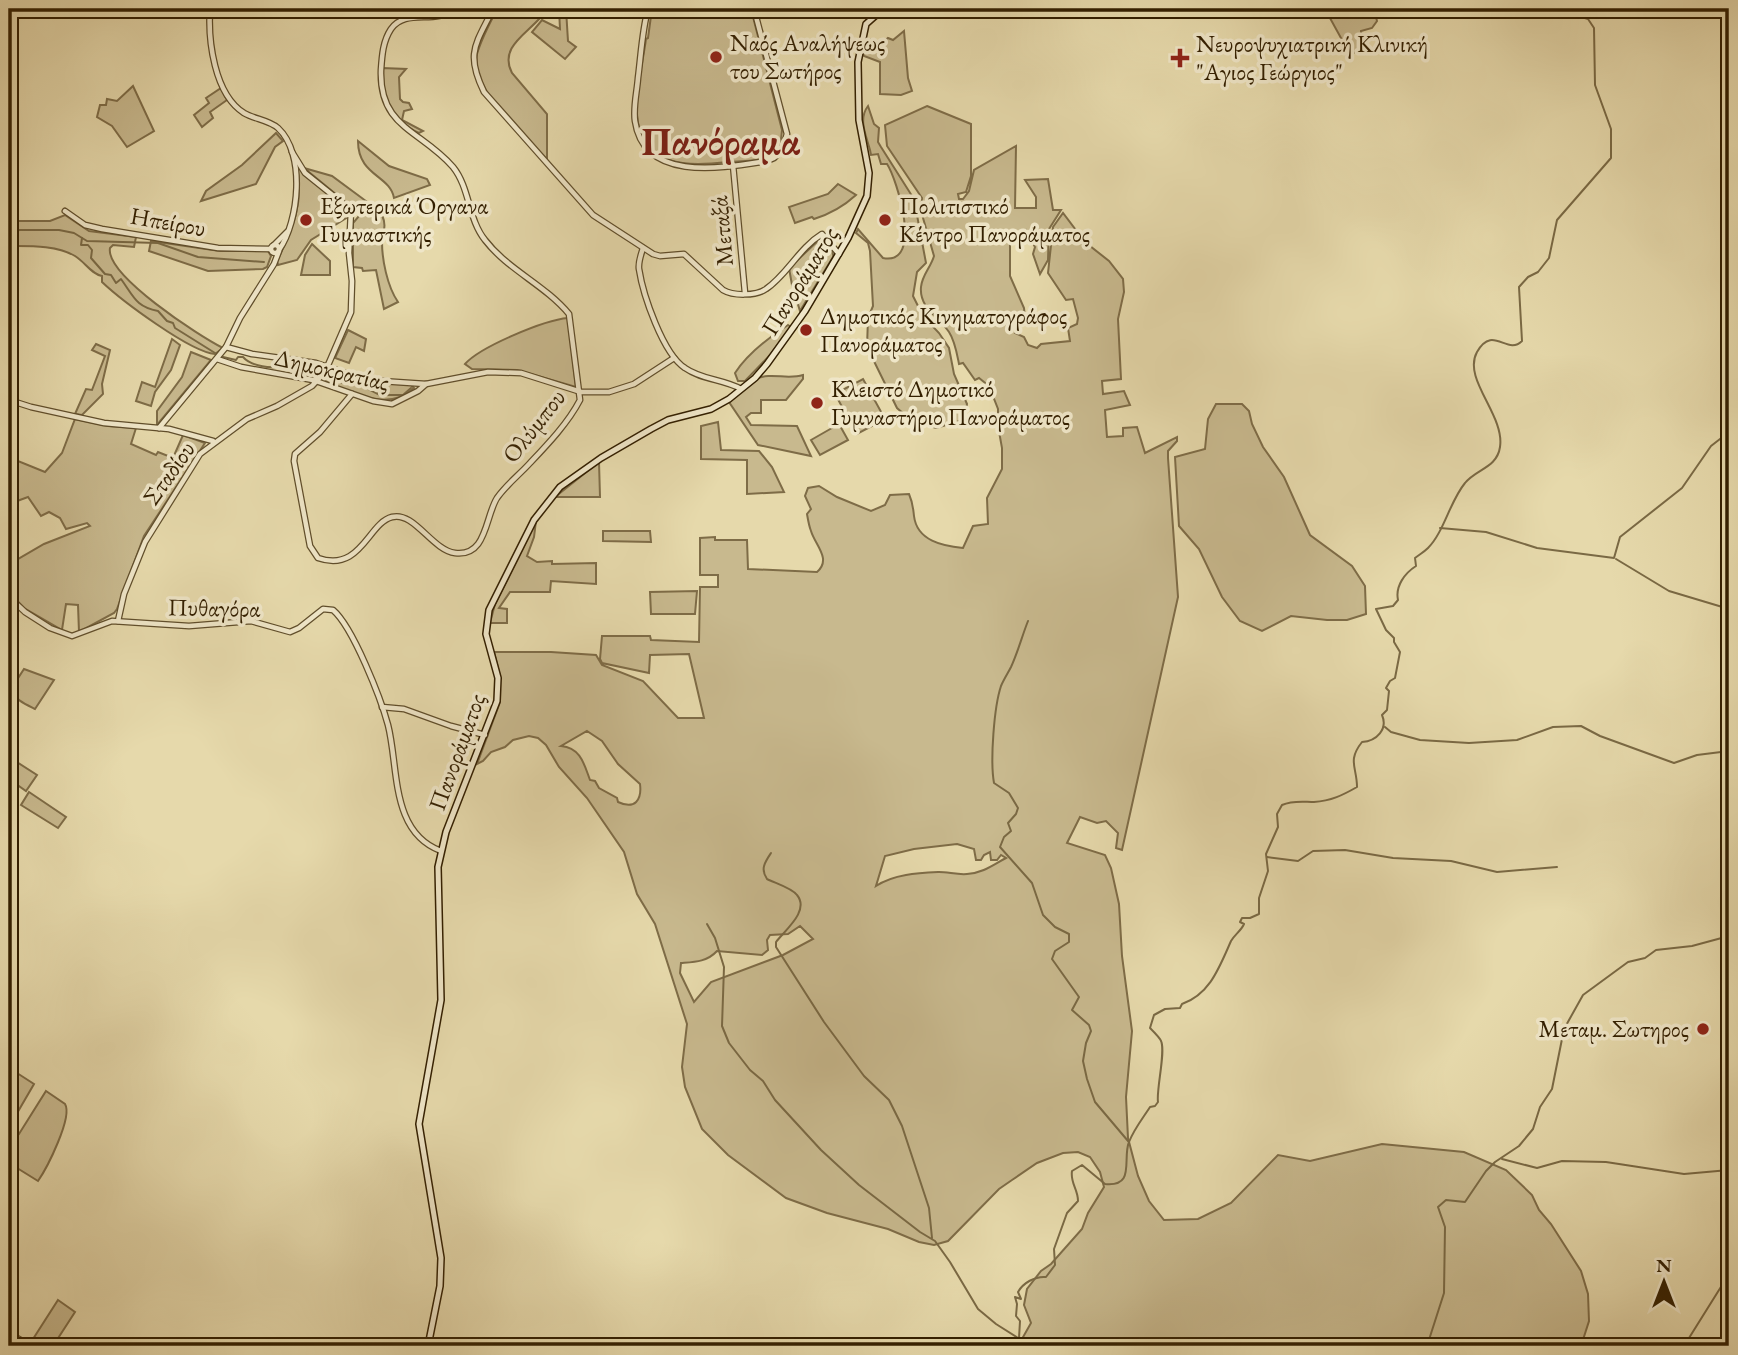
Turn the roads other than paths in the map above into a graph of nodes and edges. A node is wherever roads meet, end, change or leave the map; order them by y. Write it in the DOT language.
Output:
graph roads {
  1 [pos="210,9"];
  2 [pos="454,9"];
  3 [pos="494,9"];
  4 [pos="648,9"];
  5 [pos="754,9"];
  6 [pos="883,9"];
  7 [pos="292,152"];
  8 [pos="733,165"];
  9 [pos="65,211"];
  10 [pos="642,248"];
  11 [pos="275,249"];
  12 [pos="839,254"];
  13 [pos="745,293"];
  14 [pos="226,347"];
  15 [pos="674,358"];
  16 [pos="217,359"];
  17 [pos="326,366"];
  18 [pos="316,381"];
  19 [pos="426,384"];
  20 [pos="741,390"];
  21 [pos="581,392"];
  22 [pos="352,394"];
  23 [pos="9,400"];
  24 [pos="159,428"];
  25 [pos="214,441"];
  26 [pos="9,597"];
  27 [pos="121,605"];
  28 [pos="118,621"];
  29 [pos="106,622"];
  30 [pos="382,707"];
  31 [pos="485,735"];
  32 [pos="440,851"];
  33 [pos="9,1329"];
  34 [pos="31,1346"];
  35 [pos="428,1346"];
  1 -- 7 [label="street, Σταδίου"];
  2 -- 21 [label="street, Ολύμπου"];
  3 -- 10 [label="street"];
  4 -- 8 [label="street"];
  5 -- 8 [label="street"];
  6 -- 12 [label="main road, Πανοράματος"];
  7 -- 11 [label="street"];
  7 -- 17 [label="street, Σταδίου"];
  8 -- 13 [label="street, Μεταξά"];
  9 -- 11 [label="street, Ηπείρου"];
  10 -- 13 [label="street"];
  10 -- 15 [label="street"];
  11 -- 14 [label="street"];
  12 -- 13 [label="street"];
  12 -- 20 [label="main road, Πανοράματος"];
  14 -- 16 [label="street"];
  14 -- 17 [label="street"];
  15 -- 20 [label="street"];
  15 -- 21 [label="street, Δημοκρατίας"];
  16 -- 18 [label="street, Δημοκρατίας"];
  16 -- 24 [label="street"];
  17 -- 18 [label="street, Σταδίου"];
  17 -- 19 [label="street"];
  18 -- 22 [label="street, Δημοκρατίας"];
  18 -- 25 [label="street, Σταδίου"];
  19 -- 21 [label="street, Δημοκρατίας"];
  19 -- 22 [label="street, Δημοκρατίας"];
  20 -- 31 [label="main road, Πανοράματος"];
  21 -- 22 [label="street, Ολύμπου"];
  23 -- 24 [label="street"];
  24 -- 25 [label="street"];
  25 -- 27 [label="street, Σταδίου"];
  26 -- 29 [label="street, Πυθαγόρα"];
  27 -- 28 [label="street, Σταδίου"];
  27 -- 29 [label="street"];
  28 -- 29 [label="street, Πυθαγόρα"];
  28 -- 30 [label="street, Πυθαγόρα"];
  30 -- 31 [label="street"];
  30 -- 32 [label="street"];
  31 -- 32 [label="main road, Πανοράματος"];
  32 -- 35 [label="main road, Πανοράματος"];
  33 -- 34 [label="street"];
}
